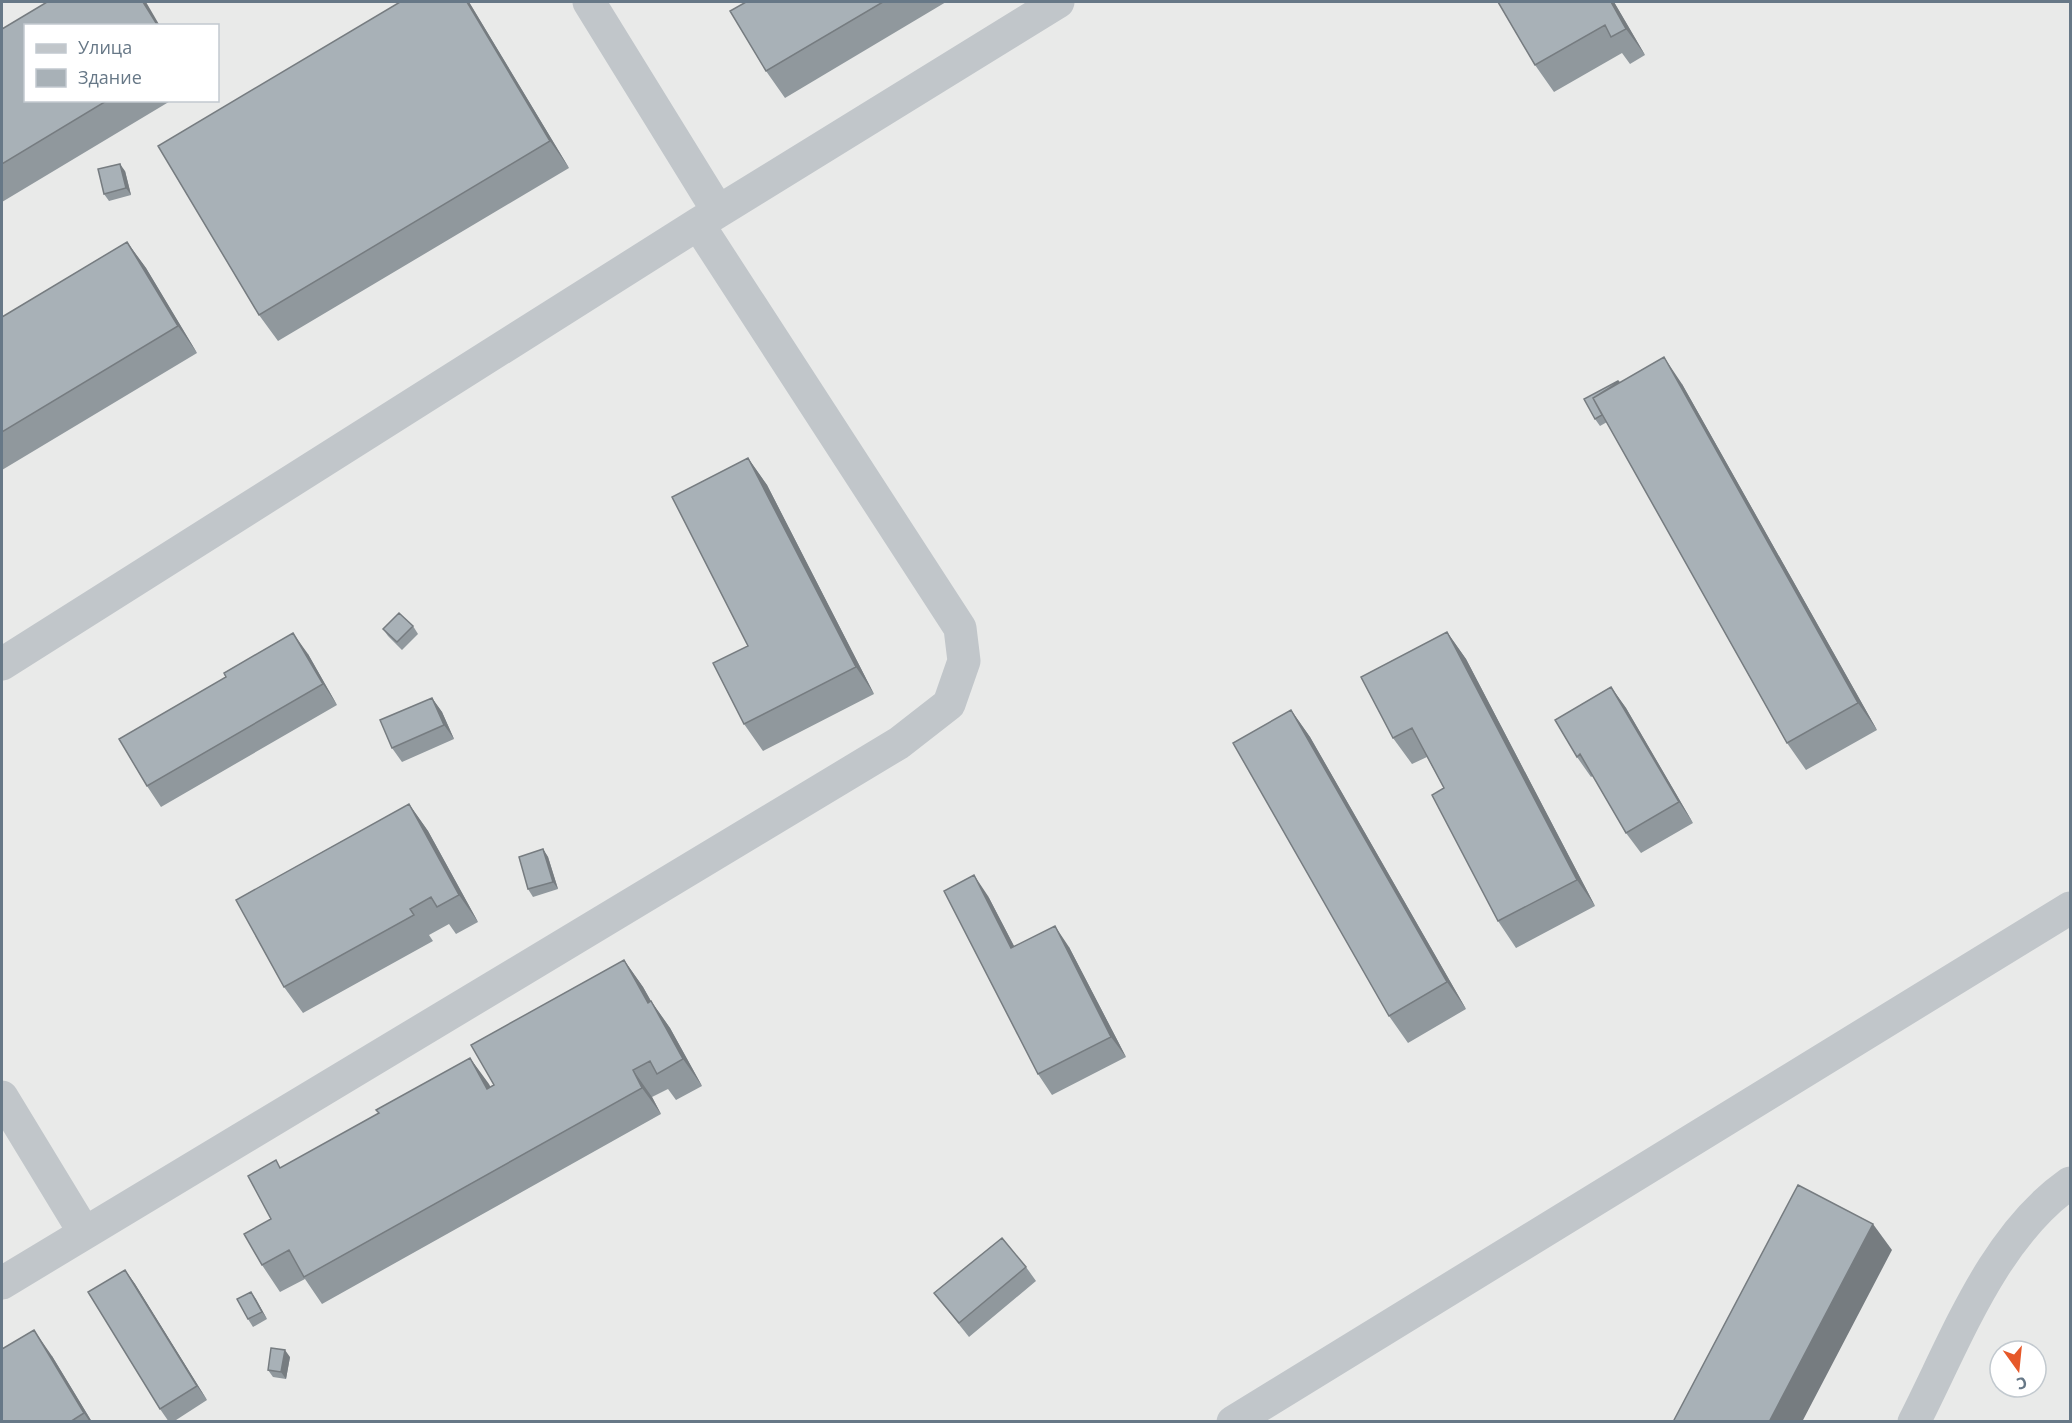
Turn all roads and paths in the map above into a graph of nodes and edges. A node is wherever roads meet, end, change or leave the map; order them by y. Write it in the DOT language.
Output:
graph roads {
  1 [pos="589,2"];
  2 [pos="1058,2"];
  3 [pos="708,218"];
  4 [pos="2,664"];
  5 [pos="2070,909"];
  6 [pos="2,1097"];
  7 [pos="2070,1183"];
  8 [pos="84,1232"];
  9 [pos="2,1283"];
  10 [pos="1233,1422"];
  11 [pos="1914,1422"];
  1 -- 3 [label="lane"];
  2 -- 3 [label="lane"];
  3 -- 4 [label="lane"];
  3 -- 8 [label="lane"];
  5 -- 10 [label="lane"];
  6 -- 8 [label="lane"];
  7 -- 11 [label="lane"];
  8 -- 9 [label="lane"];
}
